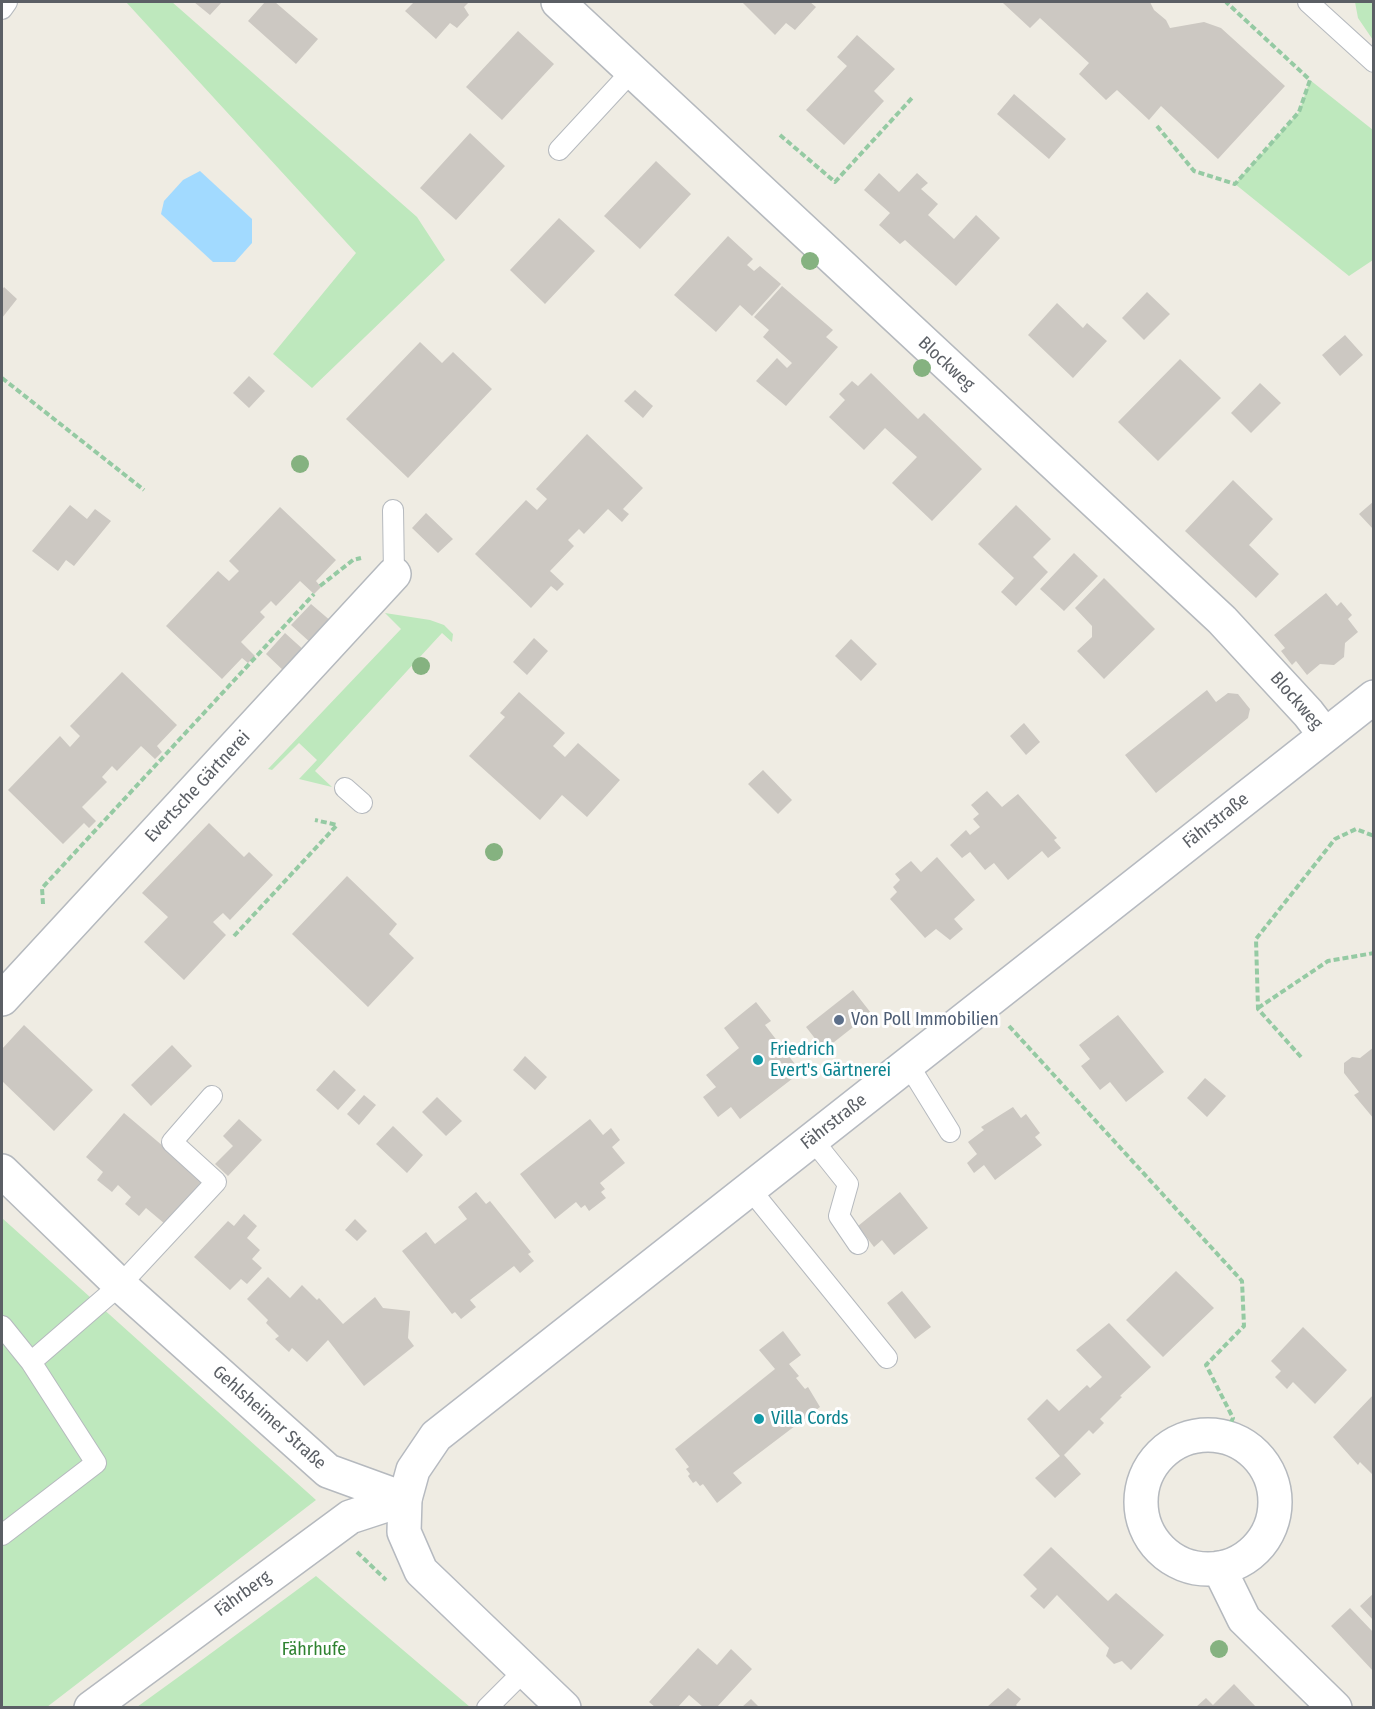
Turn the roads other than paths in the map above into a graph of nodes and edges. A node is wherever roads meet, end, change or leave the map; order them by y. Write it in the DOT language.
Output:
graph roads {
  1 [pos="7,2"];
  2 [pos="558,2"];
  3 [pos="1308,2"];
  4 [pos="2,9"];
  5 [pos="1374,62"];
  6 [pos="631,72"];
  7 [pos="560,150"];
  8 [pos="393,510"];
  9 [pos="394,574"];
  10 [pos="1374,697"];
  11 [pos="1325,735"];
  12 [pos="345,788"];
  13 [pos="362,803"];
  14 [pos="2,999"];
  15 [pos="908,1064"];
  16 [pos="212,1096"];
  17 [pos="950,1132"];
  18 [pos="812,1139"];
  19 [pos="2,1171"];
  20 [pos="750,1189"];
  21 [pos="858,1244"];
  22 [pos="120,1285"];
  23 [pos="2,1326"];
  24 [pos="886,1358"];
  25 [pos="31,1362"];
  26 [pos="405,1499"];
  27 [pos="2,1535"];
  28 [pos="1219,1568"];
  29 [pos="525,1670"];
  30 [pos="91,1707"];
  31 [pos="487,1707"];
  32 [pos="564,1707"];
  33 [pos="1335,1707"];
  1 -- 4 [label="lane"];
  2 -- 6 [label="street, Blockweg"];
  3 -- 5 [label="lane"];
  6 -- 7 [label="lane"];
  6 -- 11 [label="street, Blockweg"];
  8 -- 9 [label="lane"];
  9 -- 14 [label="street, Evertsche Gärtnerei"];
  10 -- 11 [label="street, Fährstraße"];
  11 -- 15 [label="street, Fährstraße"];
  12 -- 13 [label="lane"];
  15 -- 17 [label="lane"];
  15 -- 18 [label="street, Fährstraße"];
  16 -- 22 [label="lane"];
  18 -- 20 [label="street, Fährstraße"];
  18 -- 21 [label="lane"];
  19 -- 22 [label="street, Gehlsheimer Straße"];
  20 -- 24 [label="lane"];
  20 -- 26 [label="street, Fährstraße"];
  22 -- 25 [label="lane"];
  22 -- 26 [label="street, Gehlsheimer Straße"];
  23 -- 25 [label="lane"];
  25 -- 27 [label="lane"];
  26 -- 29 [label="street"];
  26 -- 30 [label="street, Fährberg"];
  28 -- 28 [label="street"];
  28 -- 33 [label="street"];
  29 -- 31 [label="lane"];
  29 -- 32 [label="street"];
}
